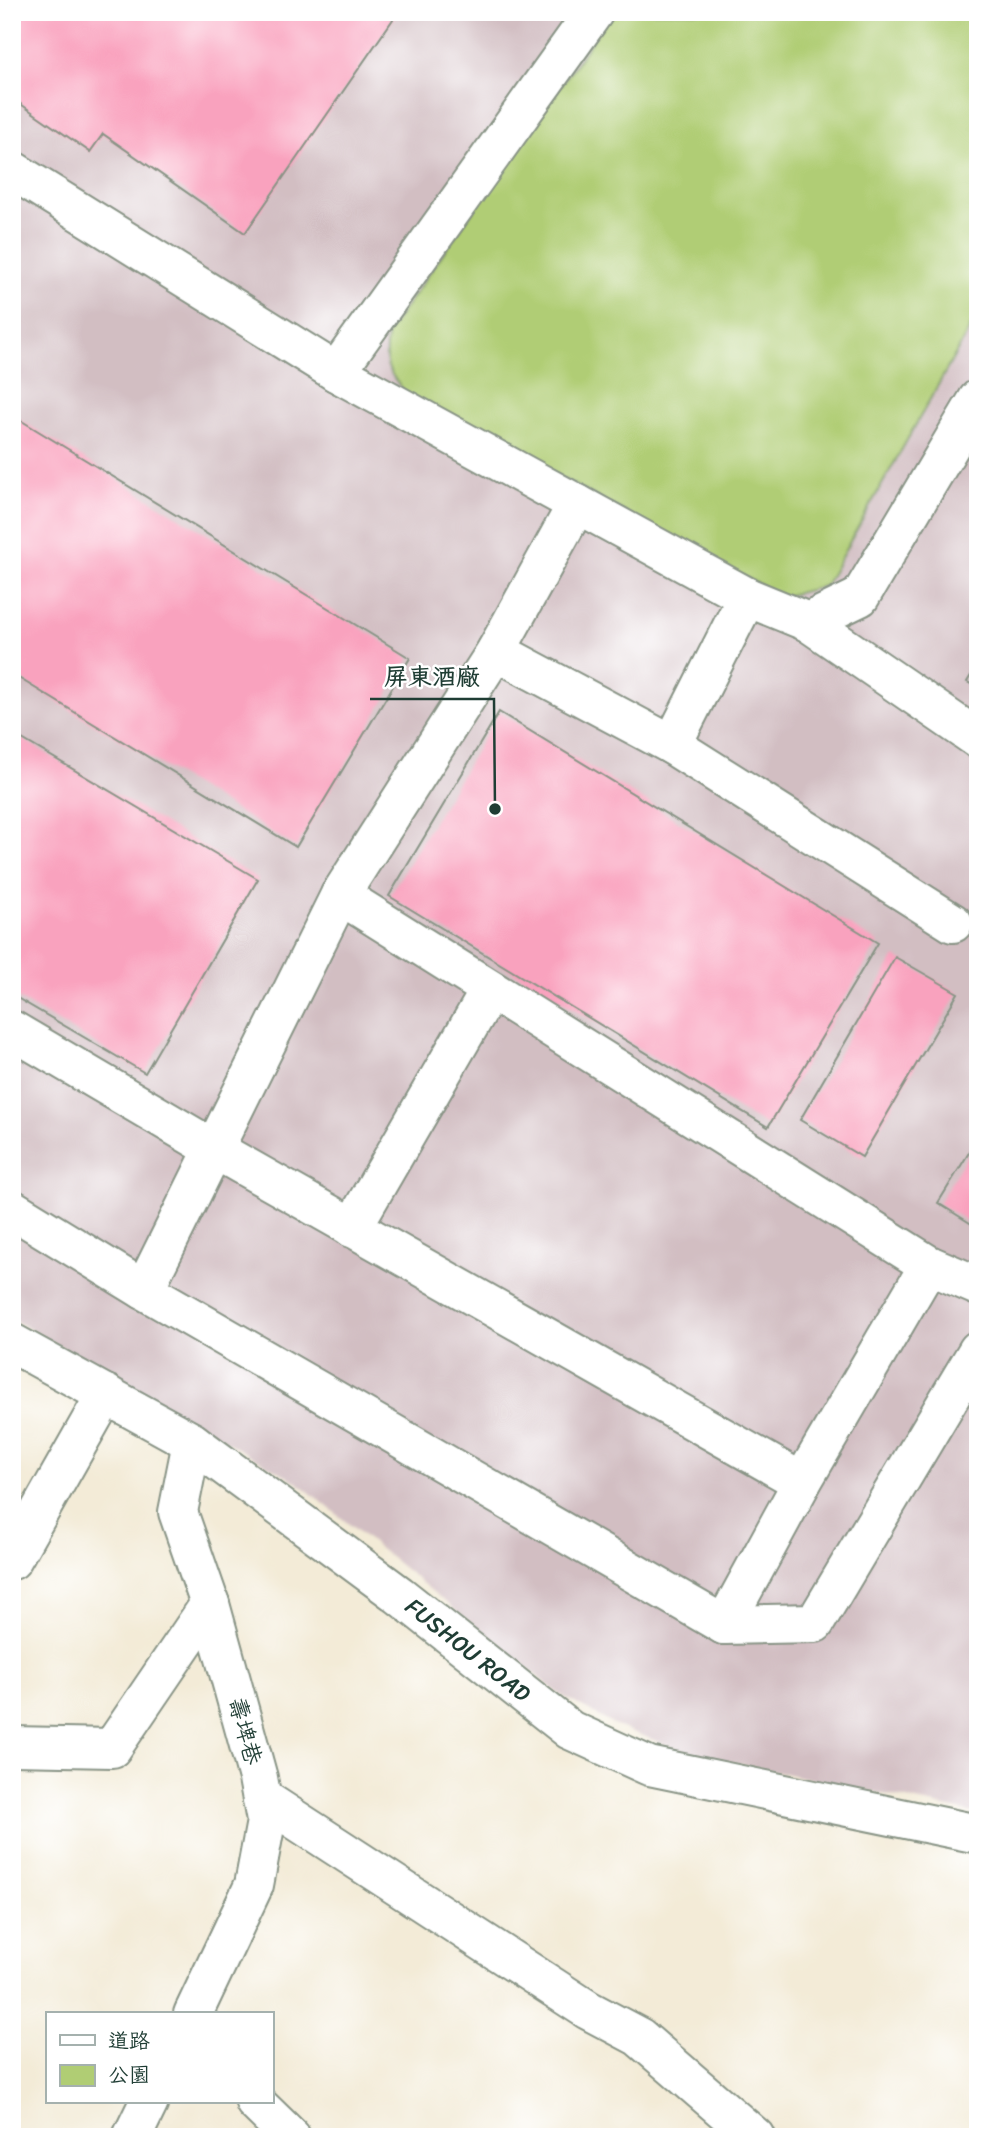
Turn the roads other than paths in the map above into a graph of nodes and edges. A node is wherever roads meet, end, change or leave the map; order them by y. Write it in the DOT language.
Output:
graph roads {
  1 [pos="594,12"];
  2 [pos="12,170"];
  3 [pos="336,372"];
  4 [pos="978,398"];
  5 [pos="577,504"];
  6 [pos="747,597"];
  7 [pos="808,622"];
  8 [pos="496,651"];
  9 [pos="978,739"];
  10 [pos="672,745"];
  11 [pos="341,895"];
  12 [pos="953,923"];
  13 [pos="490,990"];
  14 [pos="12,1030"];
  15 [pos="214,1149"];
  16 [pos="12,1209"];
  17 [pos="352,1228"];
  18 [pos="929,1265"];
  19 [pos="978,1286"];
  20 [pos="144,1290"];
  21 [pos="12,1343"];
  22 [pos="978,1350"];
  23 [pos="106,1394"];
  24 [pos="192,1442"];
  25 [pos="802,1482"];
  26 [pos="12,1560"];
  27 [pos="210,1604"];
  28 [pos="724,1625"];
  29 [pos="12,1746"];
  30 [pos="262,1798"];
  31 [pos="978,1834"];
  32 [pos="193,2012"];
  33 [pos="148,2104"];
  34 [pos="257,2104"];
  35 [pos="132,2137"];
  36 [pos="291,2137"];
  37 [pos="755,2137"];
  1 -- 3 [label="street"];
  2 -- 3 [label="street"];
  3 -- 5 [label="street"];
  4 -- 7 [label="street"];
  5 -- 6 [label="street"];
  5 -- 8 [label="street"];
  6 -- 7 [label="street"];
  6 -- 10 [label="street"];
  7 -- 9 [label="street"];
  8 -- 10 [label="street"];
  8 -- 11 [label="street"];
  10 -- 12 [label="street"];
  11 -- 13 [label="street"];
  11 -- 15 [label="street"];
  13 -- 17 [label="street"];
  13 -- 18 [label="street"];
  14 -- 15 [label="street"];
  15 -- 17 [label="street"];
  15 -- 20 [label="street"];
  16 -- 20 [label="street"];
  17 -- 25 [label="street"];
  18 -- 19 [label="street"];
  18 -- 25 [label="street"];
  20 -- 28 [label="street"];
  21 -- 23 [label="street, FUSHOU ROAD"];
  22 -- 28 [label="street"];
  23 -- 24 [label="street, FUSHOU ROAD"];
  23 -- 26 [label="street"];
  24 -- 27 [label="street, 壽埤巷"];
  24 -- 31 [label="street, FUSHOU ROAD"];
  25 -- 28 [label="street"];
  27 -- 29 [label="street"];
  27 -- 30 [label="street, 壽埤巷"];
  30 -- 32 [label="street, 壽埤巷"];
  30 -- 37 [label="street"];
  33 -- 35 [label="street"];
  34 -- 36 [label="street"];
}
